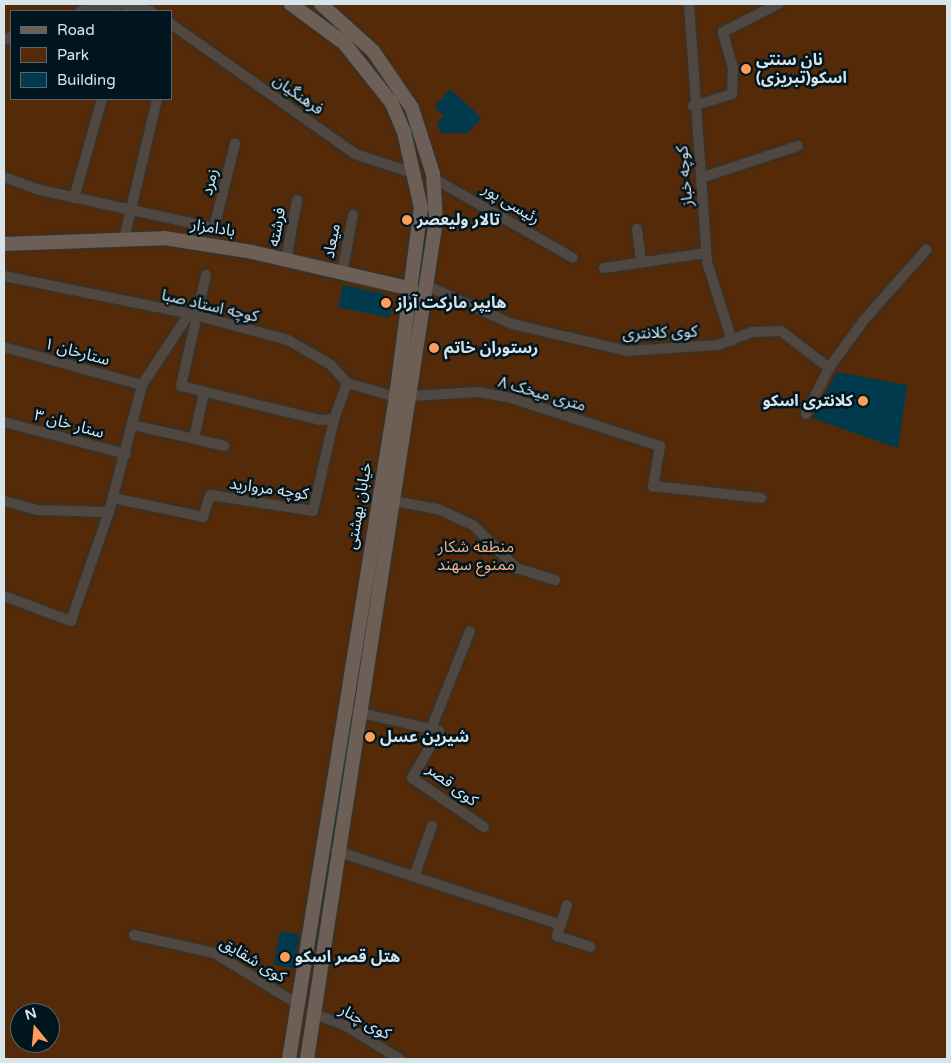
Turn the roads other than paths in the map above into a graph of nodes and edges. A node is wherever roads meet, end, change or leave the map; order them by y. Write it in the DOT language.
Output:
graph roads {
  1 [pos="291,4"];
  2 [pos="321,4"];
  3 [pos="689,4"];
  4 [pos="778,4"];
  5 [pos="86,10"];
  6 [pos="147,10"];
  7 [pos="172,25"];
  8 [pos="102,100"];
  9 [pos="157,100"];
  10 [pos="693,106"];
  11 [pos="235,144"];
  12 [pos="798,146"];
  13 [pos="416,174"];
  14 [pos="4,177"];
  15 [pos="433,178"];
  16 [pos="701,178"];
  17 [pos="74,198"];
  18 [pos="297,200"];
  19 [pos="128,210"];
  20 [pos="353,215"];
  21 [pos="637,229"];
  22 [pos="124,239"];
  23 [pos="4,244"];
  24 [pos="926,250"];
  25 [pos="706,253"];
  26 [pos="573,258"];
  27 [pos="286,260"];
  28 [pos="641,263"];
  29 [pos="604,268"];
  30 [pos="342,273"];
  31 [pos="206,275"];
  32 [pos="4,276"];
  33 [pos="428,284"];
  34 [pos="412,289"];
  35 [pos="426,301"];
  36 [pos="192,315"];
  37 [pos="732,341"];
  38 [pos="4,347"];
  39 [pos="829,368"];
  40 [pos="347,383"];
  41 [pos="142,385"];
  42 [pos="204,393"];
  43 [pos="412,396"];
  44 [pos="396,397"];
  45 [pos="806,414"];
  46 [pos="334,419"];
  47 [pos="4,422"];
  48 [pos="133,425"];
  49 [pos="194,438"];
  50 [pos="225,446"];
  51 [pos="126,454"];
  52 [pos="113,498"];
  53 [pos="762,498"];
  54 [pos="4,501"];
  55 [pos="394,501"];
  56 [pos="110,512"];
  57 [pos="555,580"];
  58 [pos="4,596"];
  59 [pos="470,631"];
  60 [pos="357,712"];
  61 [pos="431,729"];
  62 [pos="432,826"];
  63 [pos="484,827"];
  64 [pos="336,851"];
  65 [pos="415,874"];
  66 [pos="567,905"];
  67 [pos="560,925"];
  68 [pos="134,935"];
  69 [pos="590,948"];
  70 [pos="298,1004"];
  71 [pos="315,1014"];
  72 [pos="289,1059"];
  73 [pos="307,1059"];
  74 [pos="400,1059"];
  1 -- 13 [label="main road, خیابان بهشتی"];
  2 -- 15 [label="main road, خیابان بهشتی"];
  3 -- 10 [label="street, کوچه خباز"];
  4 -- 10 [label="street"];
  5 -- 6 [label="street"];
  7 -- 13 [label="street, فرهنگیان"];
  8 -- 17 [label="street"];
  9 -- 19 [label="street"];
  10 -- 16 [label="street, کوچه خباز"];
  11 -- 19 [label="street, زمرد"];
  12 -- 16 [label="street"];
  13 -- 34 [label="main road, خیابان بهشتی"];
  14 -- 17 [label="street"];
  15 -- 26 [label="street, رئیسی پور"];
  15 -- 33 [label="main road, خیابان بهشتی"];
  16 -- 25 [label="street, کوچه خباز"];
  17 -- 19 [label="street"];
  18 -- 27 [label="street, فرشته"];
  19 -- 22 [label="street"];
  20 -- 30 [label="street, میعاد"];
  21 -- 28 [label="street"];
  22 -- 23 [label="main road, بادامزار"];
  22 -- 27 [label="main road, بادامزار"];
  24 -- 39 [label="street"];
  25 -- 28 [label="street"];
  25 -- 37 [label="street, کوچه خباز"];
  27 -- 30 [label="main road, بادامزار"];
  28 -- 29 [label="street"];
  30 -- 34 [label="main road, بادامزار"];
  31 -- 36 [label="street"];
  32 -- 36 [label="street, کوچه استاد صبا"];
  33 -- 34 [label="main road"];
  33 -- 35 [label="main road, خیابان بهشتی"];
  33 -- 37 [label="street, کوی کلانتری"];
  34 -- 35 [label="main road"];
  34 -- 44 [label="main road, خیابان بهشتی"];
  35 -- 43 [label="main road, خیابان بهشتی"];
  36 -- 40 [label="street, کوچه استاد صبا"];
  36 -- 41 [label="street"];
  36 -- 42 [label="street"];
  37 -- 39 [label="street, کوی کلانتری"];
  38 -- 41 [label="street, ستارخان ۱"];
  39 -- 45 [label="street"];
  40 -- 44 [label="street"];
  40 -- 46 [label="street"];
  41 -- 48 [label="street"];
  42 -- 46 [label="street"];
  42 -- 49 [label="street"];
  43 -- 53 [label="street, ۸ متری میخک"];
  43 -- 55 [label="main road, خیابان بهشتی"];
  44 -- 70 [label="main road, خیابان بهشتی"];
  46 -- 52 [label="street, کوچه مروارید"];
  47 -- 51 [label="street, ستار خان ۳"];
  48 -- 49 [label="street"];
  48 -- 51 [label="street"];
  49 -- 50 [label="street"];
  51 -- 52 [label="street"];
  52 -- 56 [label="street"];
  54 -- 56 [label="street"];
  55 -- 57 [label="street"];
  55 -- 60 [label="main road, خیابان بهشتی"];
  56 -- 58 [label="street"];
  59 -- 61 [label="street"];
  60 -- 61 [label="street"];
  60 -- 64 [label="main road, خیابان بهشتی"];
  61 -- 63 [label="street, کوی قصر"];
  62 -- 65 [label="street"];
  64 -- 65 [label="street"];
  64 -- 71 [label="main road, خیابان بهشتی"];
  65 -- 67 [label="street"];
  66 -- 67 [label="street"];
  67 -- 69 [label="street"];
  68 -- 70 [label="street, کوی شقایق"];
  70 -- 72 [label="main road, خیابان بهشتی"];
  71 -- 73 [label="main road, خیابان بهشتی"];
  71 -- 74 [label="street, کوی چنار"];
}
